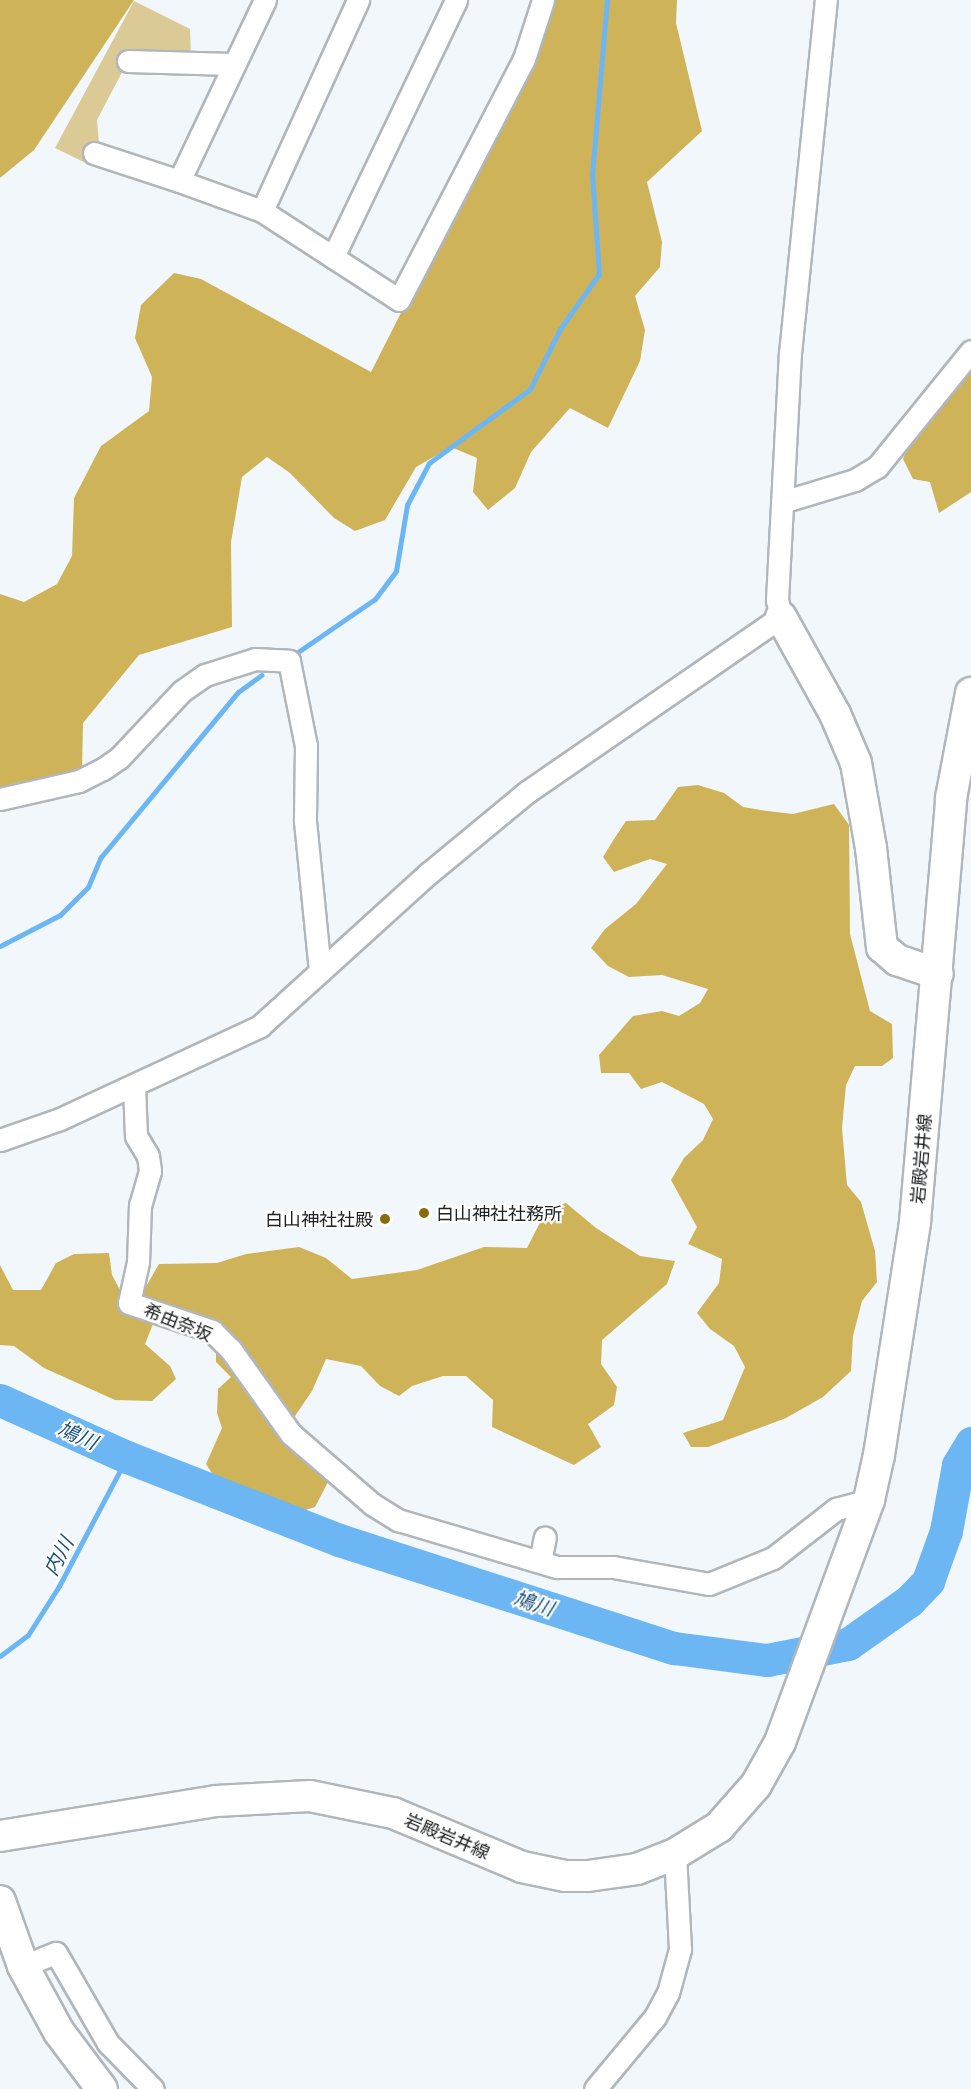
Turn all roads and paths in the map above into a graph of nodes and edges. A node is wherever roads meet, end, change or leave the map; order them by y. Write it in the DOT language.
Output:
graph roads {
  1 [pos="265,0"];
  2 [pos="358,0"];
  3 [pos="456,0"];
  4 [pos="543,0"];
  5 [pos="826,0"];
  6 [pos="128,61"];
  7 [pos="231,64"];
  8 [pos="94,153"];
  9 [pos="179,181"];
  10 [pos="262,211"];
  11 [pos="333,257"];
  12 [pos="971,351"];
  13 [pos="782,502"];
  14 [pos="781,617"];
  15 [pos="971,693"];
  16 [pos="0,799"];
  17 [pos="320,971"];
  18 [pos="938,974"];
  19 [pos="134,1085"];
  20 [pos="0,1140"];
  21 [pos="869,1500"];
  22 [pos="545,1537"];
  23 [pos="540,1562"];
  24 [pos="0,1836"];
  25 [pos="675,1854"];
  26 [pos="0,1901"];
  27 [pos="23,1966"];
  28 [pos="100,2087"];
  29 [pos="153,2089"];
  30 [pos="595,2089"];
  1 -- 7 [label="street"];
  2 -- 10 [label="street"];
  3 -- 11 [label="street"];
  4 -- 11 [label="street"];
  5 -- 13 [label="street"];
  6 -- 7 [label="street"];
  7 -- 9 [label="street"];
  8 -- 9 [label="street"];
  9 -- 10 [label="street"];
  10 -- 11 [label="street"];
  12 -- 13 [label="street"];
  13 -- 14 [label="street"];
  14 -- 17 [label="street"];
  14 -- 18 [label="main road"];
  15 -- 18 [label="main road, 岩殿岩井線"];
  16 -- 17 [label="street"];
  17 -- 19 [label="street"];
  18 -- 21 [label="main road, 岩殿岩井線"];
  19 -- 20 [label="street"];
  19 -- 23 [label="street, 希由奈坂"];
  21 -- 23 [label="street, 希由奈坂"];
  21 -- 25 [label="main road, 岩殿岩井線"];
  22 -- 23 [label="street"];
  24 -- 25 [label="main road, 岩殿岩井線"];
  25 -- 30 [label="street"];
  26 -- 27 [label="main road"];
  27 -- 28 [label="main road"];
  27 -- 29 [label="street"];
}
